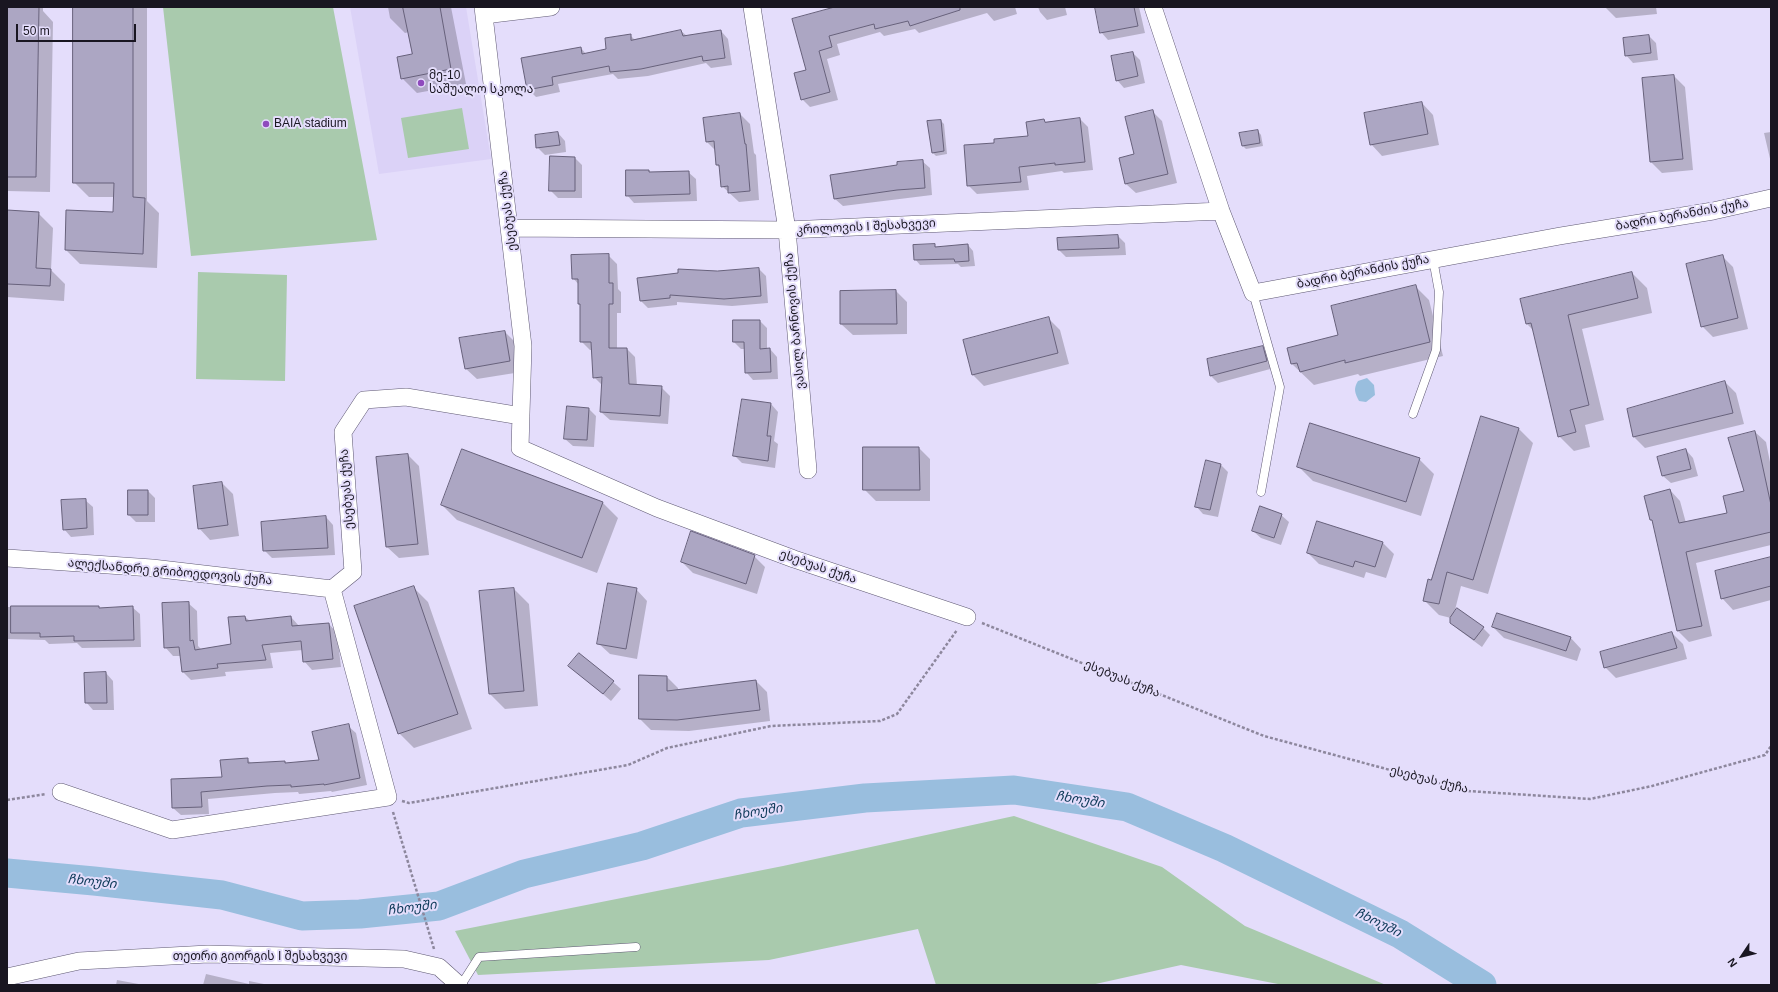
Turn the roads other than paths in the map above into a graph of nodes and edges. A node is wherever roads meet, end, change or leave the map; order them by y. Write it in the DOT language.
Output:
graph roads {
  1 [pos="551,7"];
  2 [pos="752,7"];
  3 [pos="1153,7"];
  4 [pos="484,11"];
  5 [pos="1771,198"];
  6 [pos="1221,211"];
  7 [pos="510,228"];
  8 [pos="787,230"];
  9 [pos="1433,259"];
  10 [pos="1253,293"];
  11 [pos="1413,414"];
  12 [pos="521,416"];
  13 [pos="808,470"];
  14 [pos="1261,492"];
  15 [pos="7,558"];
  16 [pos="332,589"];
  17 [pos="967,617"];
  18 [pos="61,792"];
  19 [pos="636,947"];
  20 [pos="7,977"];
  21 [pos="460,985"];
  1 -- 4 [label="street"];
  2 -- 8 [label="street, ვასილ ბარნოვის ქუჩა"];
  3 -- 6 [label="street"];
  4 -- 7 [label="street, ესებუას ქუჩა"];
  5 -- 9 [label="street, ბადრი ბერანძის ქუჩა"];
  6 -- 8 [label="street, კრილოვის I შესახვევი"];
  6 -- 10 [label="street"];
  7 -- 8 [label="street, კრილოვის I შესახვევი"];
  7 -- 12 [label="street, ესებუას ქუჩა"];
  8 -- 13 [label="street, ვასილ ბარნოვის ქუჩა"];
  9 -- 10 [label="street, ბადრი ბერანძის ქუჩა"];
  9 -- 11 [label="lane"];
  10 -- 14 [label="lane"];
  12 -- 16 [label="street, ესებუას ქუჩა"];
  12 -- 17 [label="street, ესებუას ქუჩა"];
  15 -- 16 [label="street, ალექსანდრე გრიბოედოვის ქუჩა"];
  16 -- 18 [label="street"];
  19 -- 21 [label="lane"];
  20 -- 21 [label="street, თეთრი გიორგის I შესახვევი"];
}
